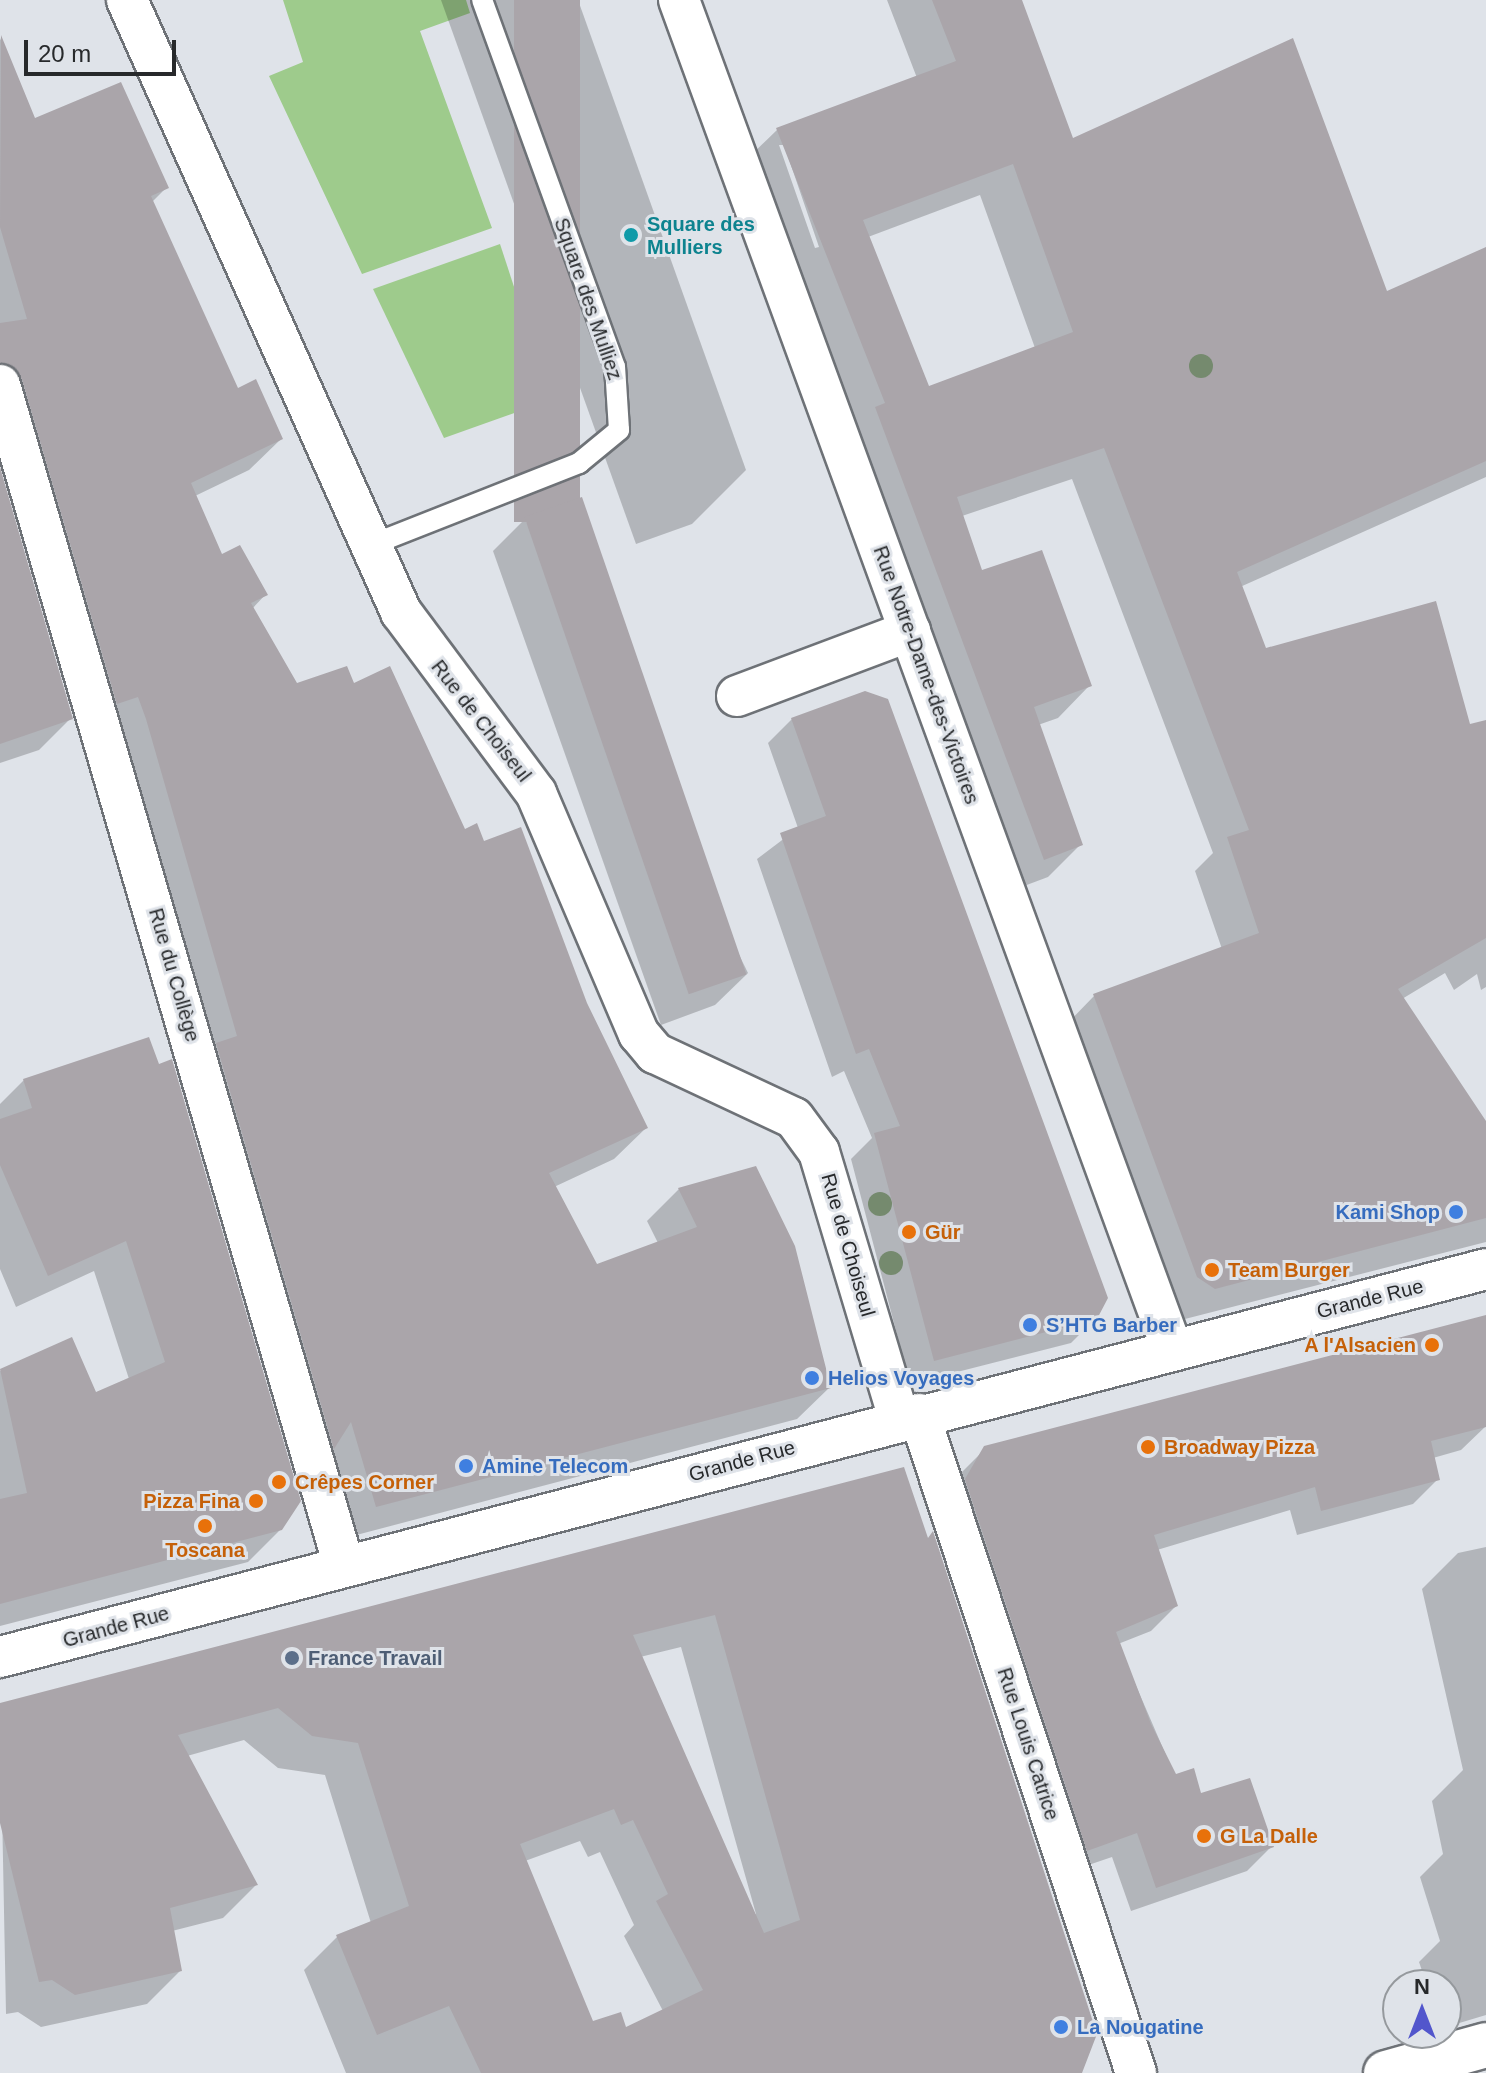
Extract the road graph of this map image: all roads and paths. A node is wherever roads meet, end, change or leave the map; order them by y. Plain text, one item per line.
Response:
1 (127, 0) edge
2 (482, 0) edge
3 (679, 0) edge
4 (0, 385) edge
5 (371, 545) junction
6 (910, 631) junction
7 (737, 696) dead end
8 (1486, 1269) edge
9 (1172, 1349) junction
10 (909, 1417) junction
11 (344, 1566) junction
12 (0, 1657) edge
13 (1486, 2045) edge
14 (1136, 2073) edge
15 (1386, 2073) edge

1 - 5 street, Rue de Choiseul
2 - 5 lane, Square des Mulliez
3 - 6 street, Rue Notre-Dame-des-Victoires
4 - 11 street, Rue du Collège
5 - 10 street, Rue de Choiseul
6 - 7 street
6 - 9 street, Rue Notre-Dame-des-Victoires
8 - 9 street, Grande Rue
9 - 10 street, Grande Rue
10 - 11 street, Grande Rue
10 - 14 street, Rue Louis Catrice
11 - 12 street, Grande Rue
13 - 15 main road

